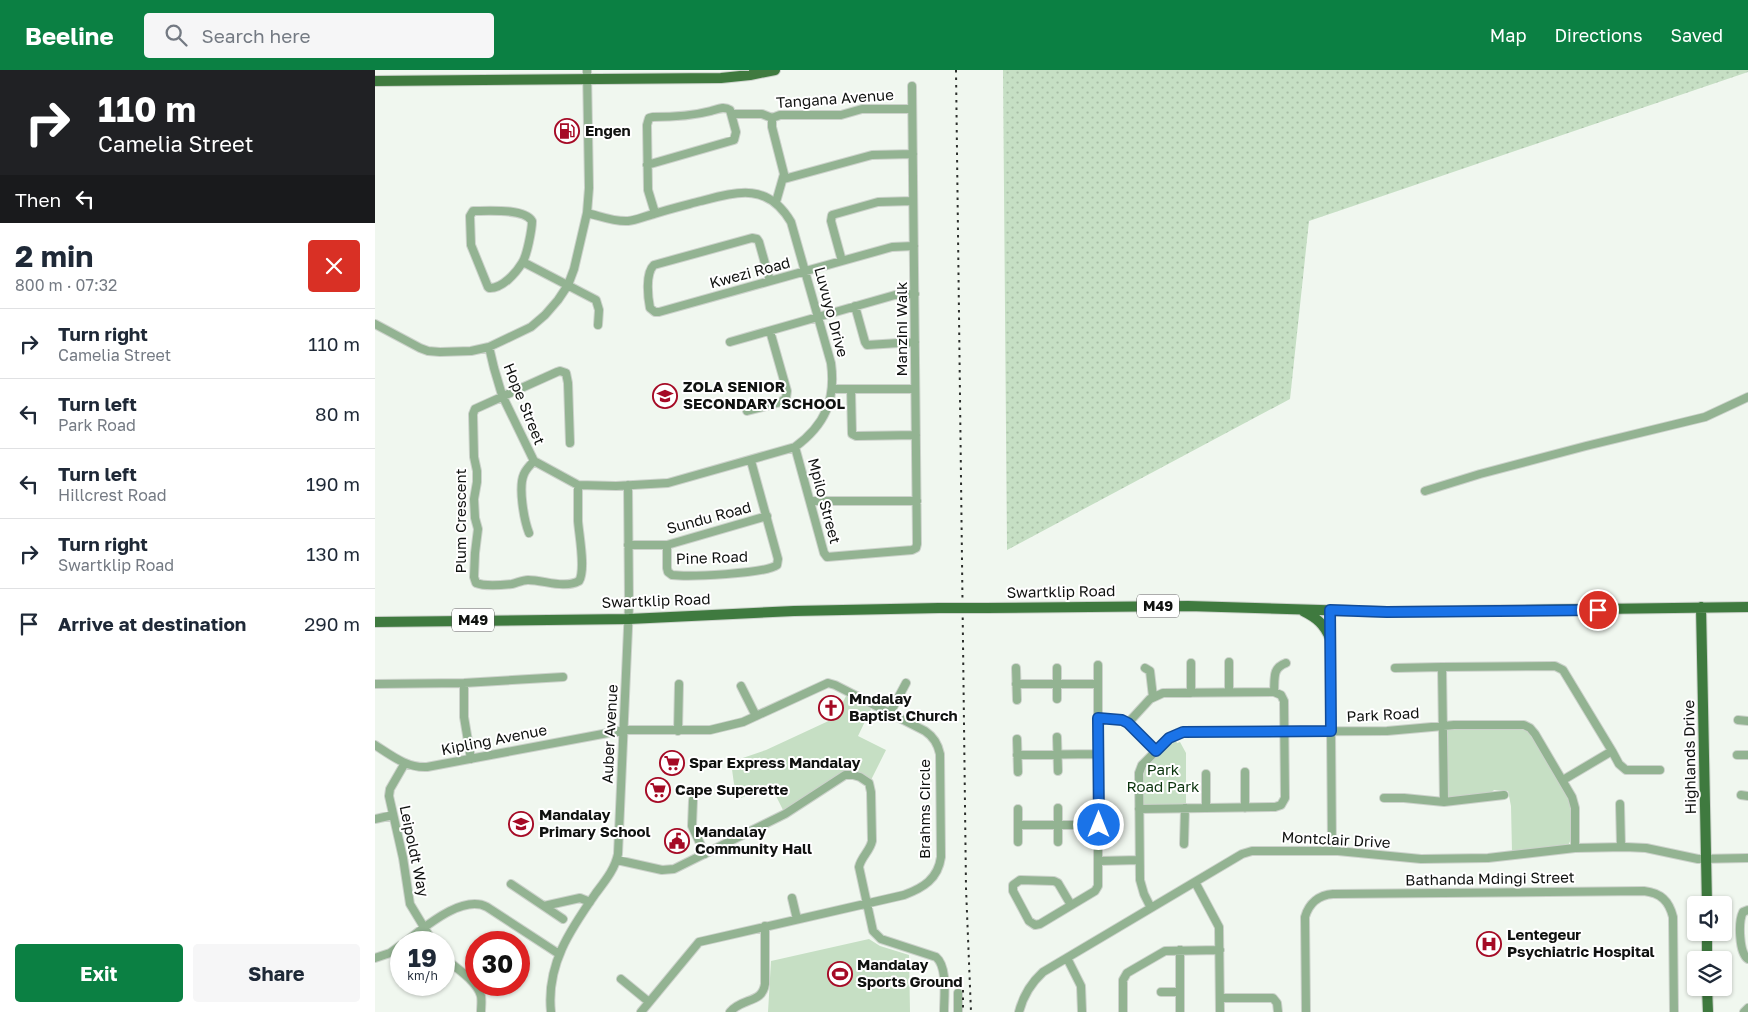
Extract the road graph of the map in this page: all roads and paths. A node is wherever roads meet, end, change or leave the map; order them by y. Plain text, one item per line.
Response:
1 (775, 70) edge
2 (587, 74) edge
3 (375, 81) edge
4 (912, 86) dead end
5 (911, 109) junction
6 (729, 111) junction
7 (772, 118) junction
8 (913, 154) junction
9 (647, 165) junction
10 (784, 179) junction
11 (913, 201) junction
12 (776, 202) junction
13 (587, 213) junction
14 (655, 213) junction
15 (914, 246) junction
16 (842, 261) junction
17 (523, 262) junction
18 (805, 272) junction
19 (771, 281) junction
20 (568, 285) junction
21 (915, 294) junction
22 (855, 306) junction
23 (818, 316) junction
24 (375, 324) edge
25 (598, 325) dead end
26 (770, 331) junction
27 (730, 342) dead end
28 (915, 342) junction
29 (489, 347) junction
30 (833, 389) junction
31 (915, 389) junction
32 (851, 390) junction
33 (502, 395) junction
34 (1748, 397) edge
35 (747, 411) dead end
36 (916, 435) junction
37 (570, 443) dead end
38 (795, 447) junction
39 (751, 460) junction
40 (534, 461) junction
41 (578, 485) junction
42 (628, 486) junction
43 (1425, 491) dead end
44 (917, 500) junction
45 (810, 501) junction
46 (767, 516) junction
47 (529, 533) dead end
48 (629, 545) junction
49 (667, 545) junction
50 (831, 557) joint
51 (1701, 607) junction
52 (1748, 608) edge
53 (1299, 609) junction
54 (1330, 610) junction
55 (629, 619) junction
56 (375, 622) edge
57 (1330, 638) junction
58 (1229, 662) dead end
59 (1286, 662) dead end
60 (1191, 663) dead end
61 (1098, 665) dead end
62 (1016, 668) dead end
63 (1057, 668) dead end
64 (1145, 668) dead end
65 (1395, 668) dead end
66 (1442, 668) junction
67 (563, 677) dead end
68 (464, 683) junction
69 (906, 683) dead end
70 (375, 684) edge
71 (679, 684) dead end
72 (1016, 684) junction
73 (1057, 684) junction
74 (1098, 684) junction
75 (741, 686) dead end
76 (1229, 692) junction
77 (1274, 692) junction
78 (1191, 693) junction
79 (1153, 697) junction
80 (1057, 699) dead end
81 (1017, 700) dead end
82 (890, 713) junction
83 (756, 716) junction
84 (1098, 718) junction
85 (1737, 720) dead end
86 (1748, 721) edge
87 (1128, 723) junction
88 (1443, 726) junction
89 (624, 730) junction
90 (678, 731) junction
91 (1331, 731) junction
92 (1284, 732) junction
93 (1057, 737) dead end
94 (1017, 739) dead end
95 (375, 745) edge
96 (1156, 751) junction
97 (1612, 751) junction
98 (1057, 754) junction
99 (1098, 754) junction
100 (1017, 755) junction
101 (1737, 755) dead end
102 (1748, 755) edge
103 (471, 759) junction
104 (405, 764) junction
105 (1660, 770) dead end
106 (1057, 771) dead end
107 (1018, 772) dead end
108 (1245, 772) dead end
109 (1206, 774) dead end
110 (1563, 780) junction
111 (1504, 795) dead end
112 (1385, 798) dead end
113 (693, 800) dead end
114 (1444, 802) junction
115 (1620, 804) dead end
116 (1058, 808) dead end
117 (1139, 808) junction
118 (1185, 808) junction
119 (1206, 808) junction
120 (1245, 808) junction
121 (1018, 809) dead end
122 (393, 815) junction
123 (375, 819) edge
124 (1058, 825) junction
125 (1099, 825) junction
126 (1018, 826) junction
127 (1018, 842) dead end
128 (1058, 842) dead end
129 (1185, 844) dead end
130 (1621, 847) junction
131 (1575, 848) junction
132 (1331, 850) junction
133 (705, 854) junction
134 (1748, 858) edge
135 (1707, 859) junction
136 (617, 860) junction
137 (1139, 860) junction
138 (1099, 861) junction
139 (1195, 882) junction
140 (511, 884) dead end
141 (1707, 896) edge
142 (792, 898) dead end
143 (590, 902) junction
144 (867, 903) junction
145 (1071, 905) junction
146 (543, 906) junction
147 (1151, 908) junction
148 (1748, 910) edge
149 (563, 919) dead end
150 (797, 919) junction
151 (765, 926) junction
152 (424, 928) junction
153 (420, 931) edge
154 (426, 931) edge
155 (1180, 950) junction
156 (1220, 950) junction
157 (390, 953) edge
158 (559, 954) junction
159 (375, 958) edge
160 (1067, 958) junction
161 (1748, 959) edge
162 (455, 966) edge
163 (621, 979) dead end
164 (1161, 992) dead end
165 (1180, 992) junction
166 (958, 993) dead end
167 (1707, 996) edge
168 (1220, 998) junction
169 (649, 1002) junction
170 (1748, 1008) edge
171 (481, 1012) edge
172 (551, 1012) edge
173 (641, 1012) edge
174 (730, 1012) edge
175 (944, 1012) edge
176 (958, 1012) edge
177 (1019, 1012) edge
178 (1082, 1012) edge
179 (1123, 1012) edge
180 (1180, 1012) edge
181 (1220, 1012) edge
182 (1278, 1012) edge
183 (1306, 1012) edge
184 (1674, 1012) edge
185 (1707, 1012) edge
186 (1744, 1012) edge

1 - 2 main road
2 - 3 main road
2 - 13 street
4 - 5 street, Manzini Walk
5 - 7 street, Tangana Avenue
5 - 8 street, Manzini Walk
6 - 7 street, Tangana Avenue
6 - 9 street
6 - 9 street, Tangana Avenue
7 - 10 street
8 - 10 street
8 - 11 street, Manzini Walk
9 - 14 street
10 - 12 street
11 - 15 street, Manzini Walk
11 - 16 street
12 - 14 street
12 - 18 street, Luvuyo Drive
13 - 14 street
13 - 20 street
15 - 16 street, Kwezi Road
15 - 21 street, Manzini Walk
16 - 18 street, Kwezi Road
17 - 17 street
17 - 20 street
18 - 19 street, Kwezi Road
18 - 23 street, Luvuyo Drive
19 - 19 street, Kwezi Road
20 - 25 street
20 - 29 street
21 - 22 street
21 - 28 street, Manzini Walk
22 - 23 street
22 - 28 street
23 - 26 street
23 - 30 street, Luvuyo Drive
24 - 29 street
26 - 27 street
26 - 35 street
28 - 31 street, Manzini Walk
29 - 33 street, Hope Street
30 - 32 street
30 - 38 street, Luvuyo Drive
31 - 32 street
31 - 36 street, Manzini Walk
32 - 36 street
33 - 37 street
33 - 40 street, Hope Street
33 - 41 street, Plum Crescent
34 - 43 street
36 - 44 street, Manzini Walk
38 - 39 street, Luvuyo Drive
38 - 45 street, Mpilo Street
39 - 42 street, Luvuyo Drive
39 - 46 street
40 - 41 street, Hope Street
40 - 47 street
41 - 42 street, Hope Street
42 - 48 street, Auber Avenue
44 - 45 street
44 - 50 street, Manzini Walk
45 - 50 street, Mpilo Street
46 - 49 street, Sundu Road
46 - 49 street, Pine Road
48 - 49 street, Sundu Road
48 - 55 street, Auber Avenue
51 - 52 main road, Swartklip Road / M49
51 - 54 main road, Swartklip Road / M49
51 - 135 main road, Highlands Drive
53 - 54 main road, Swartklip Road / M49
53 - 55 main road, Swartklip Road / M49, bridge
53 - 57 main road
54 - 57 street
55 - 56 main road, Swartklip Road / M49
55 - 89 street, Auber Avenue
57 - 91 street
58 - 76 street
59 - 77 street
60 - 78 street
61 - 74 street
62 - 72 street
63 - 73 street
64 - 79 street
65 - 66 street
66 - 88 street
66 - 97 street
67 - 68 street
68 - 70 street
68 - 103 street
69 - 82 street
71 - 90 street
72 - 73 street
72 - 81 street
73 - 74 street
73 - 80 street
74 - 84 street
75 - 83 street
76 - 77 street
76 - 78 street
77 - 92 street
78 - 79 street
79 - 87 street
82 - 83 street, Brahms Circle
82 - 144 street, Brahms Circle
83 - 90 street, Brahms Circle
84 - 87 street
84 - 99 street
85 - 86 street
87 - 96 street
88 - 91 street, Park Road
88 - 110 street, Park Road
88 - 114 street
89 - 90 street, Brahms Circle
89 - 103 street, Kipling Avenue
89 - 136 street, Auber Avenue
91 - 92 street, Park Road
91 - 132 street
92 - 96 street, Park Road
92 - 120 street
93 - 98 street
94 - 100 street
95 - 104 street, Kipling Avenue
96 - 117 street, Park Road
97 - 105 street
97 - 110 street
98 - 99 street
98 - 100 street
98 - 106 street
99 - 125 street
100 - 107 street
101 - 102 street
103 - 104 street, Kipling Avenue
104 - 122 street, Leipoldt Way
108 - 120 street
109 - 119 street
110 - 131 street, Park Road
111 - 114 street
112 - 114 street
113 - 133 street
115 - 130 street
116 - 124 street
117 - 118 street
117 - 137 street, Park Road
118 - 119 street
118 - 129 street
119 - 120 street
121 - 126 street
122 - 123 street
122 - 152 street, Leipoldt Way
124 - 125 street
124 - 126 street
124 - 128 street
125 - 138 street
126 - 127 street
130 - 131 street, Montclair Drive
130 - 135 street, Montclair Drive
131 - 132 street, Montclair Drive
132 - 139 street, Montclair Drive
133 - 136 street
133 - 144 street
134 - 135 street, Montclair Drive
135 - 141 main road, Highlands Drive
136 - 143 street, Auber Avenue
137 - 138 street
137 - 147 street, Park Road
138 - 145 street
139 - 147 street, Montclair Drive
139 - 156 street
140 - 146 street
142 - 150 street
143 - 146 street
143 - 158 street, Auber Avenue
144 - 150 street, Brahms Circle
144 - 175 street
145 - 145 street
146 - 149 street
147 - 160 street, Montclair Drive
148 - 161 street
150 - 151 street, Brahms Circle
151 - 169 street, Brahms Circle
151 - 174 street
152 - 153 street
152 - 154 street, Leipoldt Way
152 - 158 street
155 - 156 street
155 - 165 street
155 - 179 street
156 - 168 street
157 - 159 street
158 - 172 street, Auber Avenue
160 - 177 street, Montclair Drive
160 - 178 street
162 - 171 street
163 - 169 street
164 - 165 street
165 - 180 street
166 - 176 street
167 - 185 main road
168 - 181 street
168 - 182 street
169 - 173 street, Brahms Circle
170 - 186 street
183 - 184 street, Bathanda Mdingi Street

